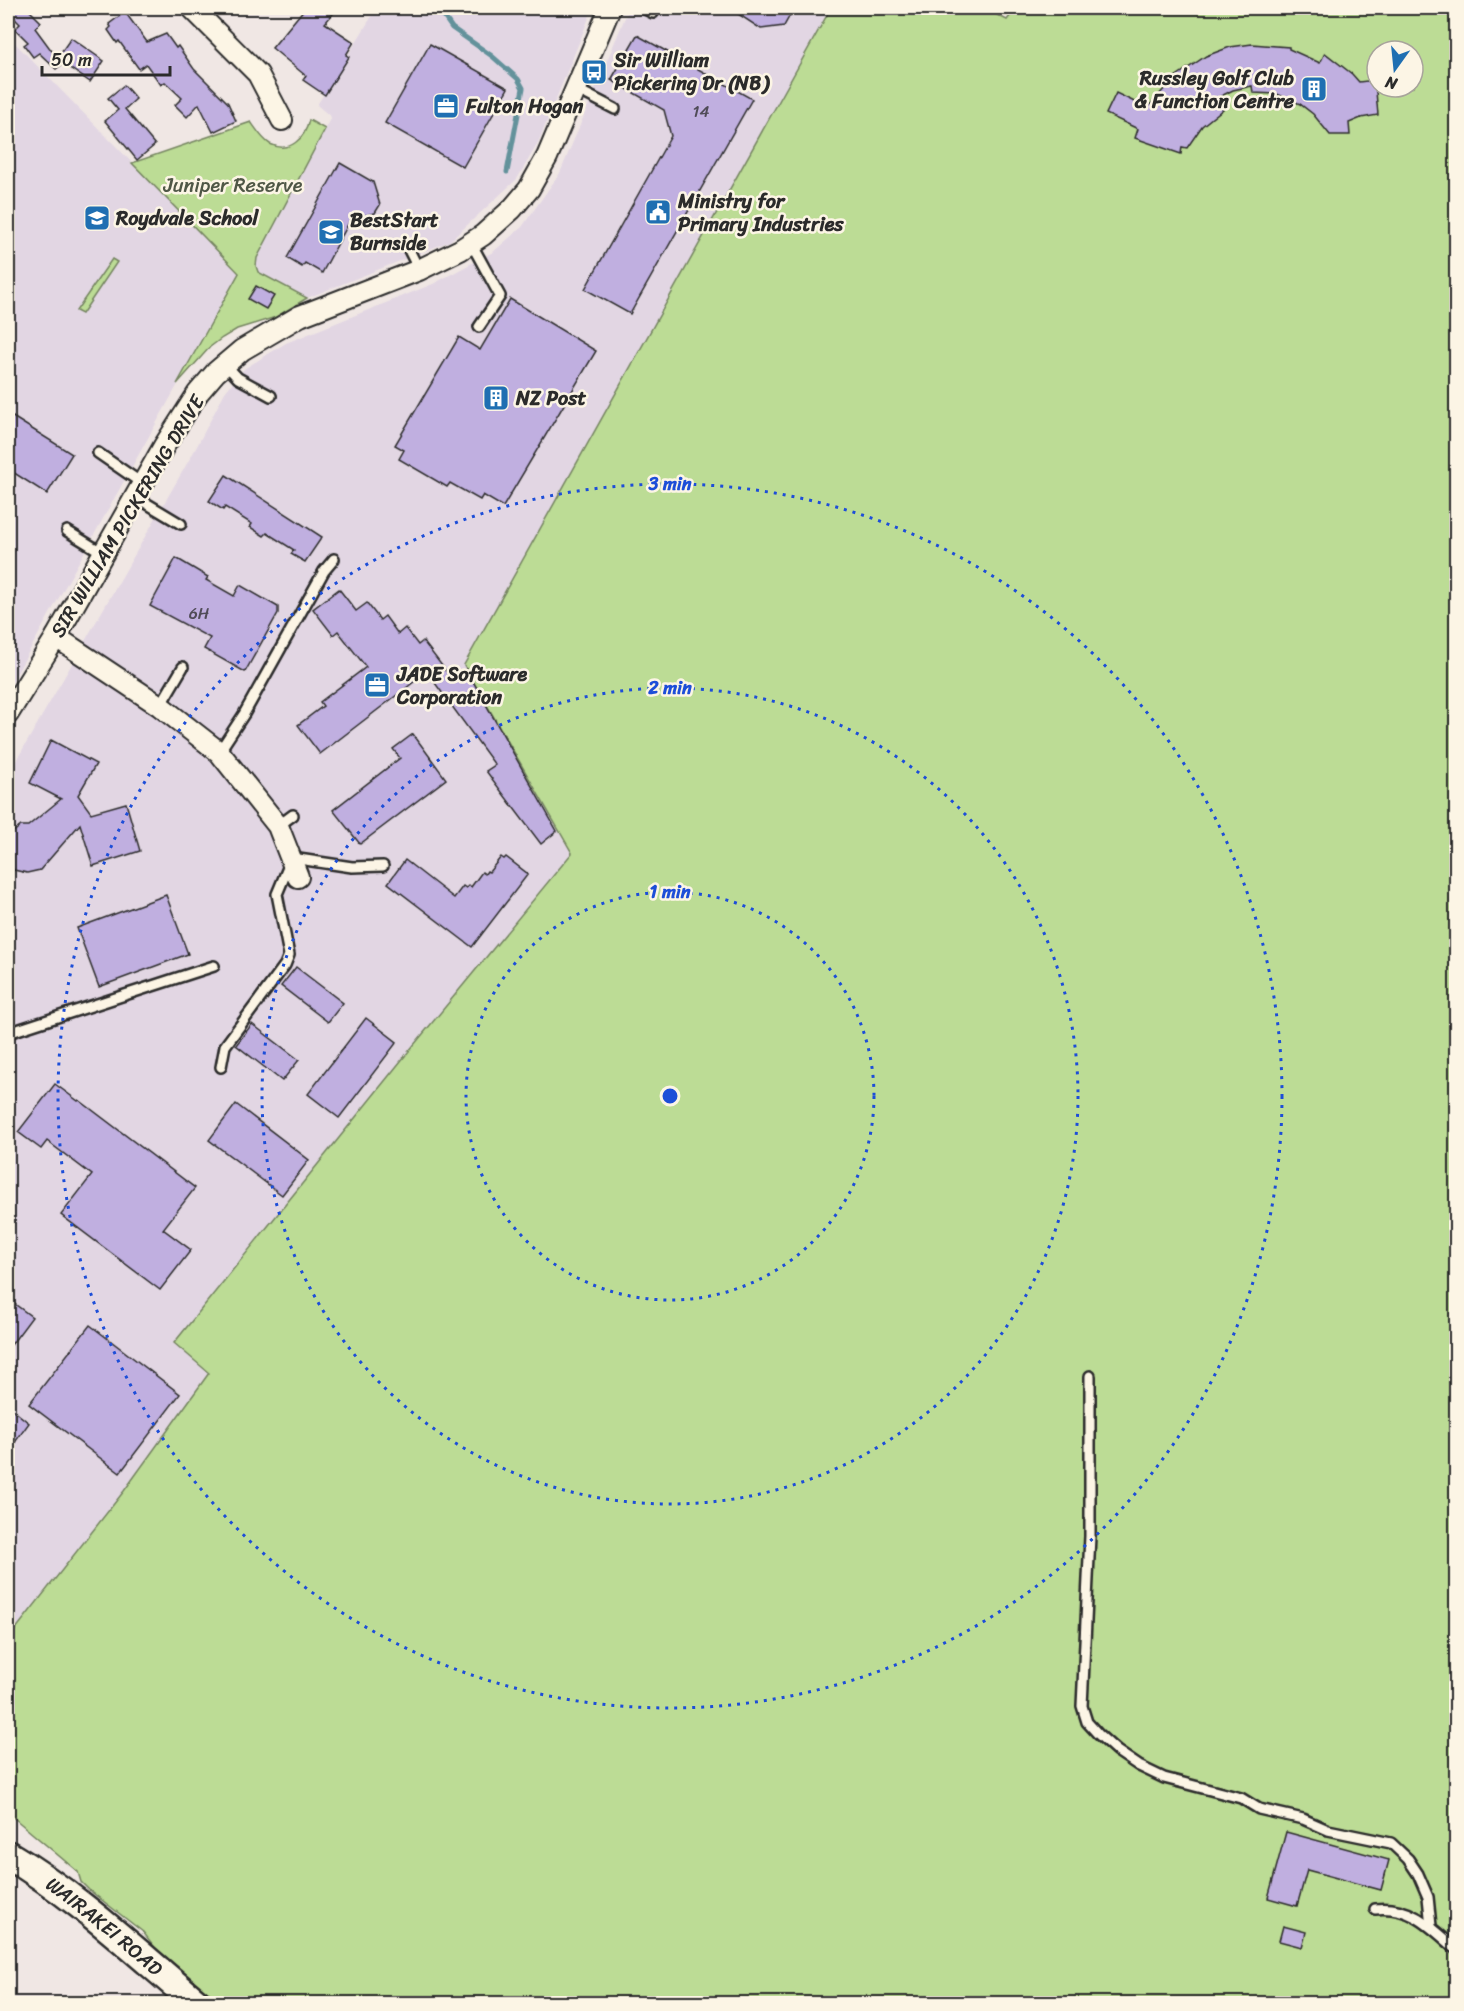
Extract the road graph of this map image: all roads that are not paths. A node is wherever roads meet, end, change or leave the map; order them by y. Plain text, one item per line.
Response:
1 (192, 8) edge
2 (610, 8) edge
3 (643, 8) edge
4 (653, 13) dead end
5 (576, 89) junction
6 (615, 109) dead end
7 (282, 120) dead end
8 (471, 243) junction
9 (409, 250) dead end
10 (419, 270) junction
11 (479, 327) dead end
12 (225, 364) junction
13 (271, 396) dead end
14 (98, 453) dead end
15 (140, 490) junction
16 (181, 524) dead end
17 (67, 531) dead end
18 (103, 553) junction
19 (334, 560) dead end
20 (56, 637) junction
21 (183, 667) dead end
22 (160, 706) junction
23 (8, 714) edge
24 (219, 752) junction
25 (291, 858) junction
26 (383, 866) dead end
27 (298, 877) dead end
28 (214, 966) dead end
29 (8, 1033) edge
30 (221, 1067) dead end
31 (1090, 1376) dead end
32 (8, 1855) edge
33 (1375, 1909) dead end
34 (1431, 1926) junction
35 (1456, 1949) edge
36 (198, 2004) edge

1 - 7 street
2 - 5 street, SIR WILLIAM PICKERING DRIVE
3 - 4 lane
5 - 6 lane
5 - 8 street, SIR WILLIAM PICKERING DRIVE
8 - 10 street, SIR WILLIAM PICKERING DRIVE
8 - 11 lane
9 - 10 lane
10 - 12 street, SIR WILLIAM PICKERING DRIVE
12 - 13 lane
12 - 15 street, SIR WILLIAM PICKERING DRIVE
14 - 15 lane
15 - 16 lane
15 - 18 street, SIR WILLIAM PICKERING DRIVE
17 - 18 lane
18 - 20 street, SIR WILLIAM PICKERING DRIVE
19 - 24 lane
20 - 22 street
20 - 23 street, SIR WILLIAM PICKERING DRIVE
21 - 22 lane
22 - 24 street
24 - 25 street
25 - 26 lane
25 - 27 street
25 - 30 lane
28 - 29 lane
31 - 34 lane
32 - 36 street, WAIRAKEI ROAD
33 - 34 lane
34 - 35 lane

